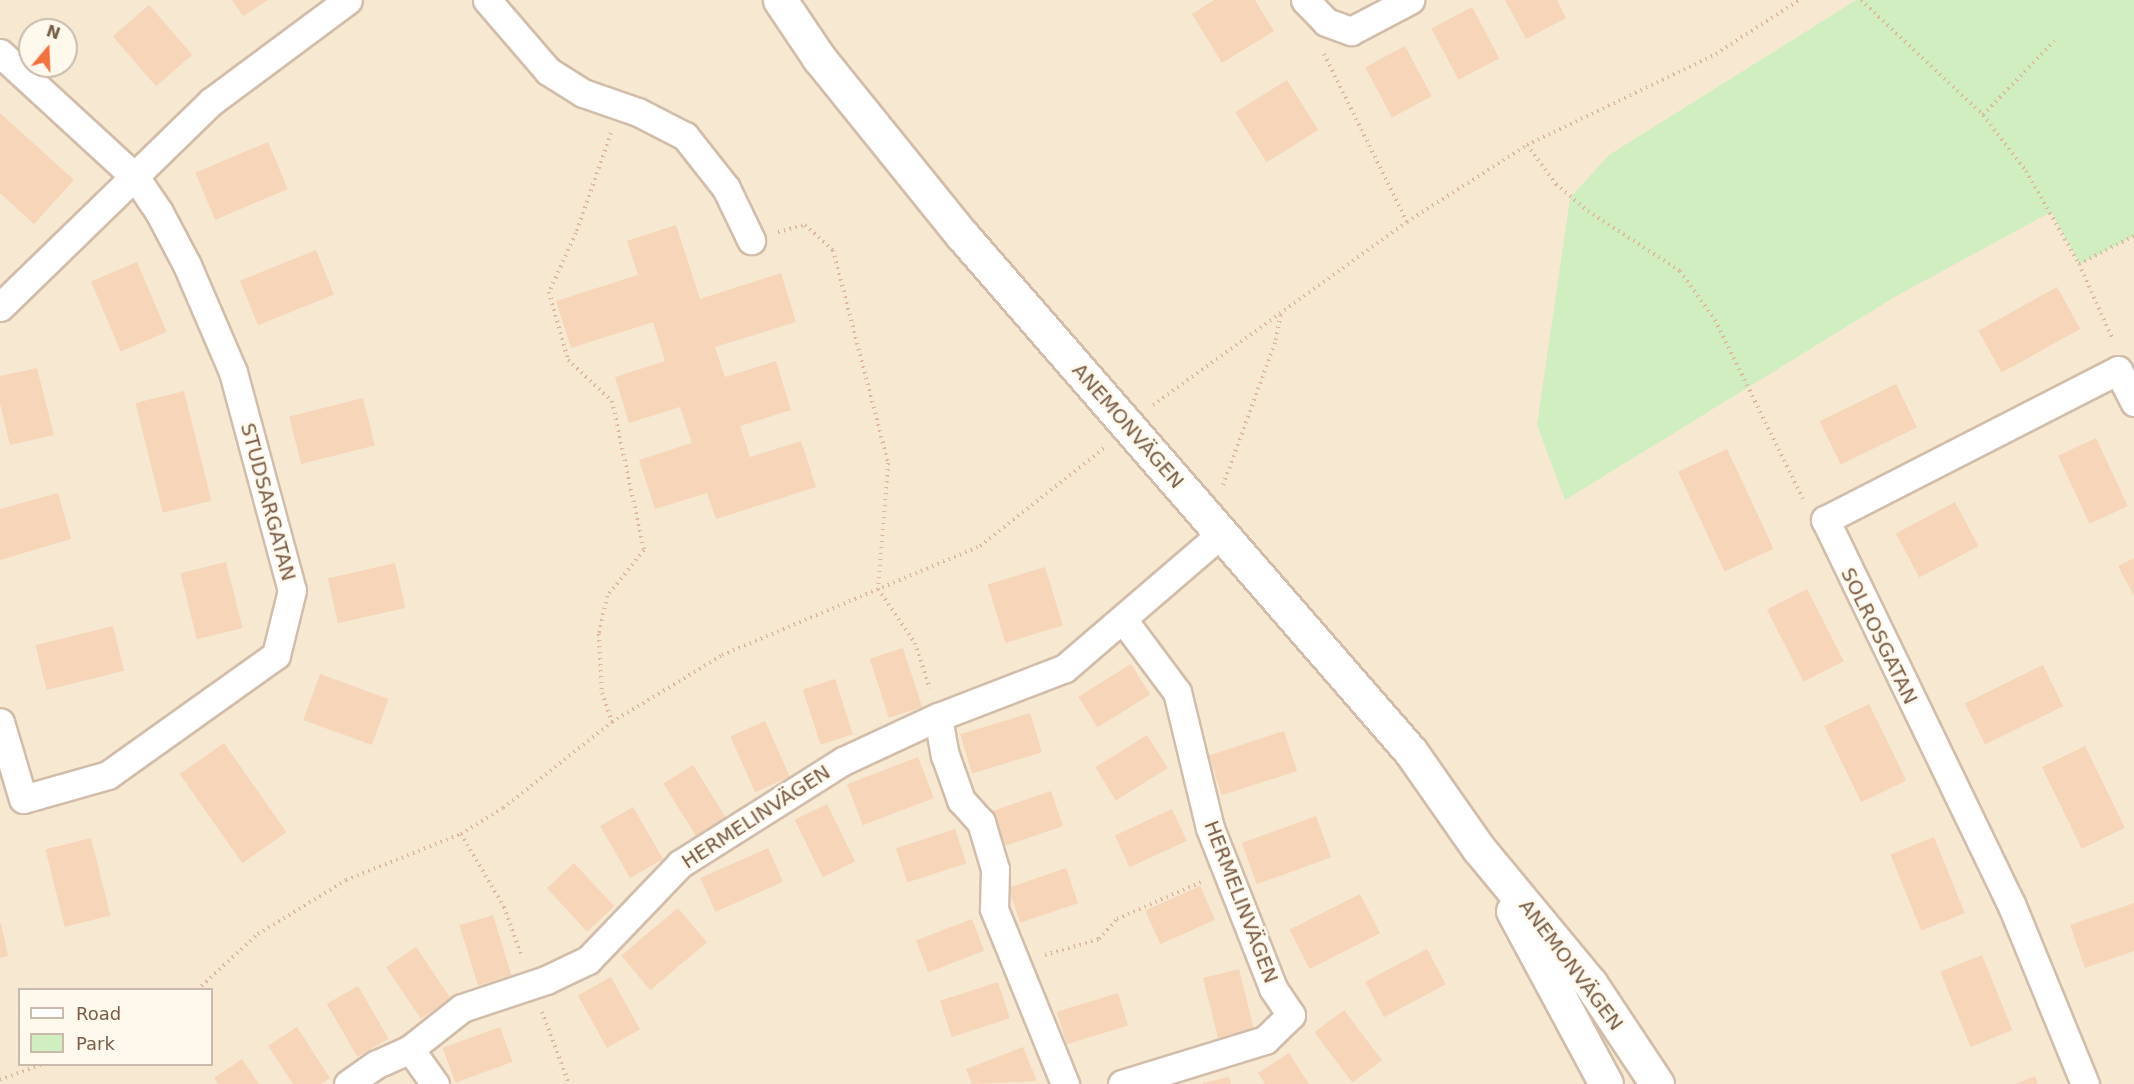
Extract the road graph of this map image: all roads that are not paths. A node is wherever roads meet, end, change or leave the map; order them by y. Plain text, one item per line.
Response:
1 (348, 0) edge
2 (487, 0) edge
3 (780, 0) edge
4 (1305, 0) edge
5 (1410, 0) edge
6 (0, 53) edge
7 (136, 178) junction
8 (751, 240) road end
9 (0, 307) edge
10 (2134, 402) edge
11 (1221, 534) junction
12 (1124, 621) junction
13 (938, 717) junction
14 (0, 722) edge
15 (1479, 849) junction
16 (410, 1049) junction
17 (348, 1084) edge
18 (435, 1084) edge
19 (1065, 1084) edge
20 (1122, 1084) edge
21 (1606, 1084) edge
22 (1657, 1084) edge
23 (2085, 1084) edge

1 - 7 street
2 - 8 street
3 - 11 street, ANEMONVÄGEN
4 - 5 street
6 - 7 street
7 - 9 street
7 - 14 street, STUDSARGATAN
10 - 23 street, SOLROSGATAN
11 - 12 street, HERMELINVÄGEN
11 - 15 street, ANEMONVÄGEN
12 - 13 street, HERMELINVÄGEN
12 - 20 street, HERMELINVÄGEN
13 - 16 street, HERMELINVÄGEN
13 - 19 street
15 - 21 street, ANEMONVÄGEN
15 - 22 street, ANEMONVÄGEN
16 - 17 street, HERMELINVÄGEN
16 - 18 street

